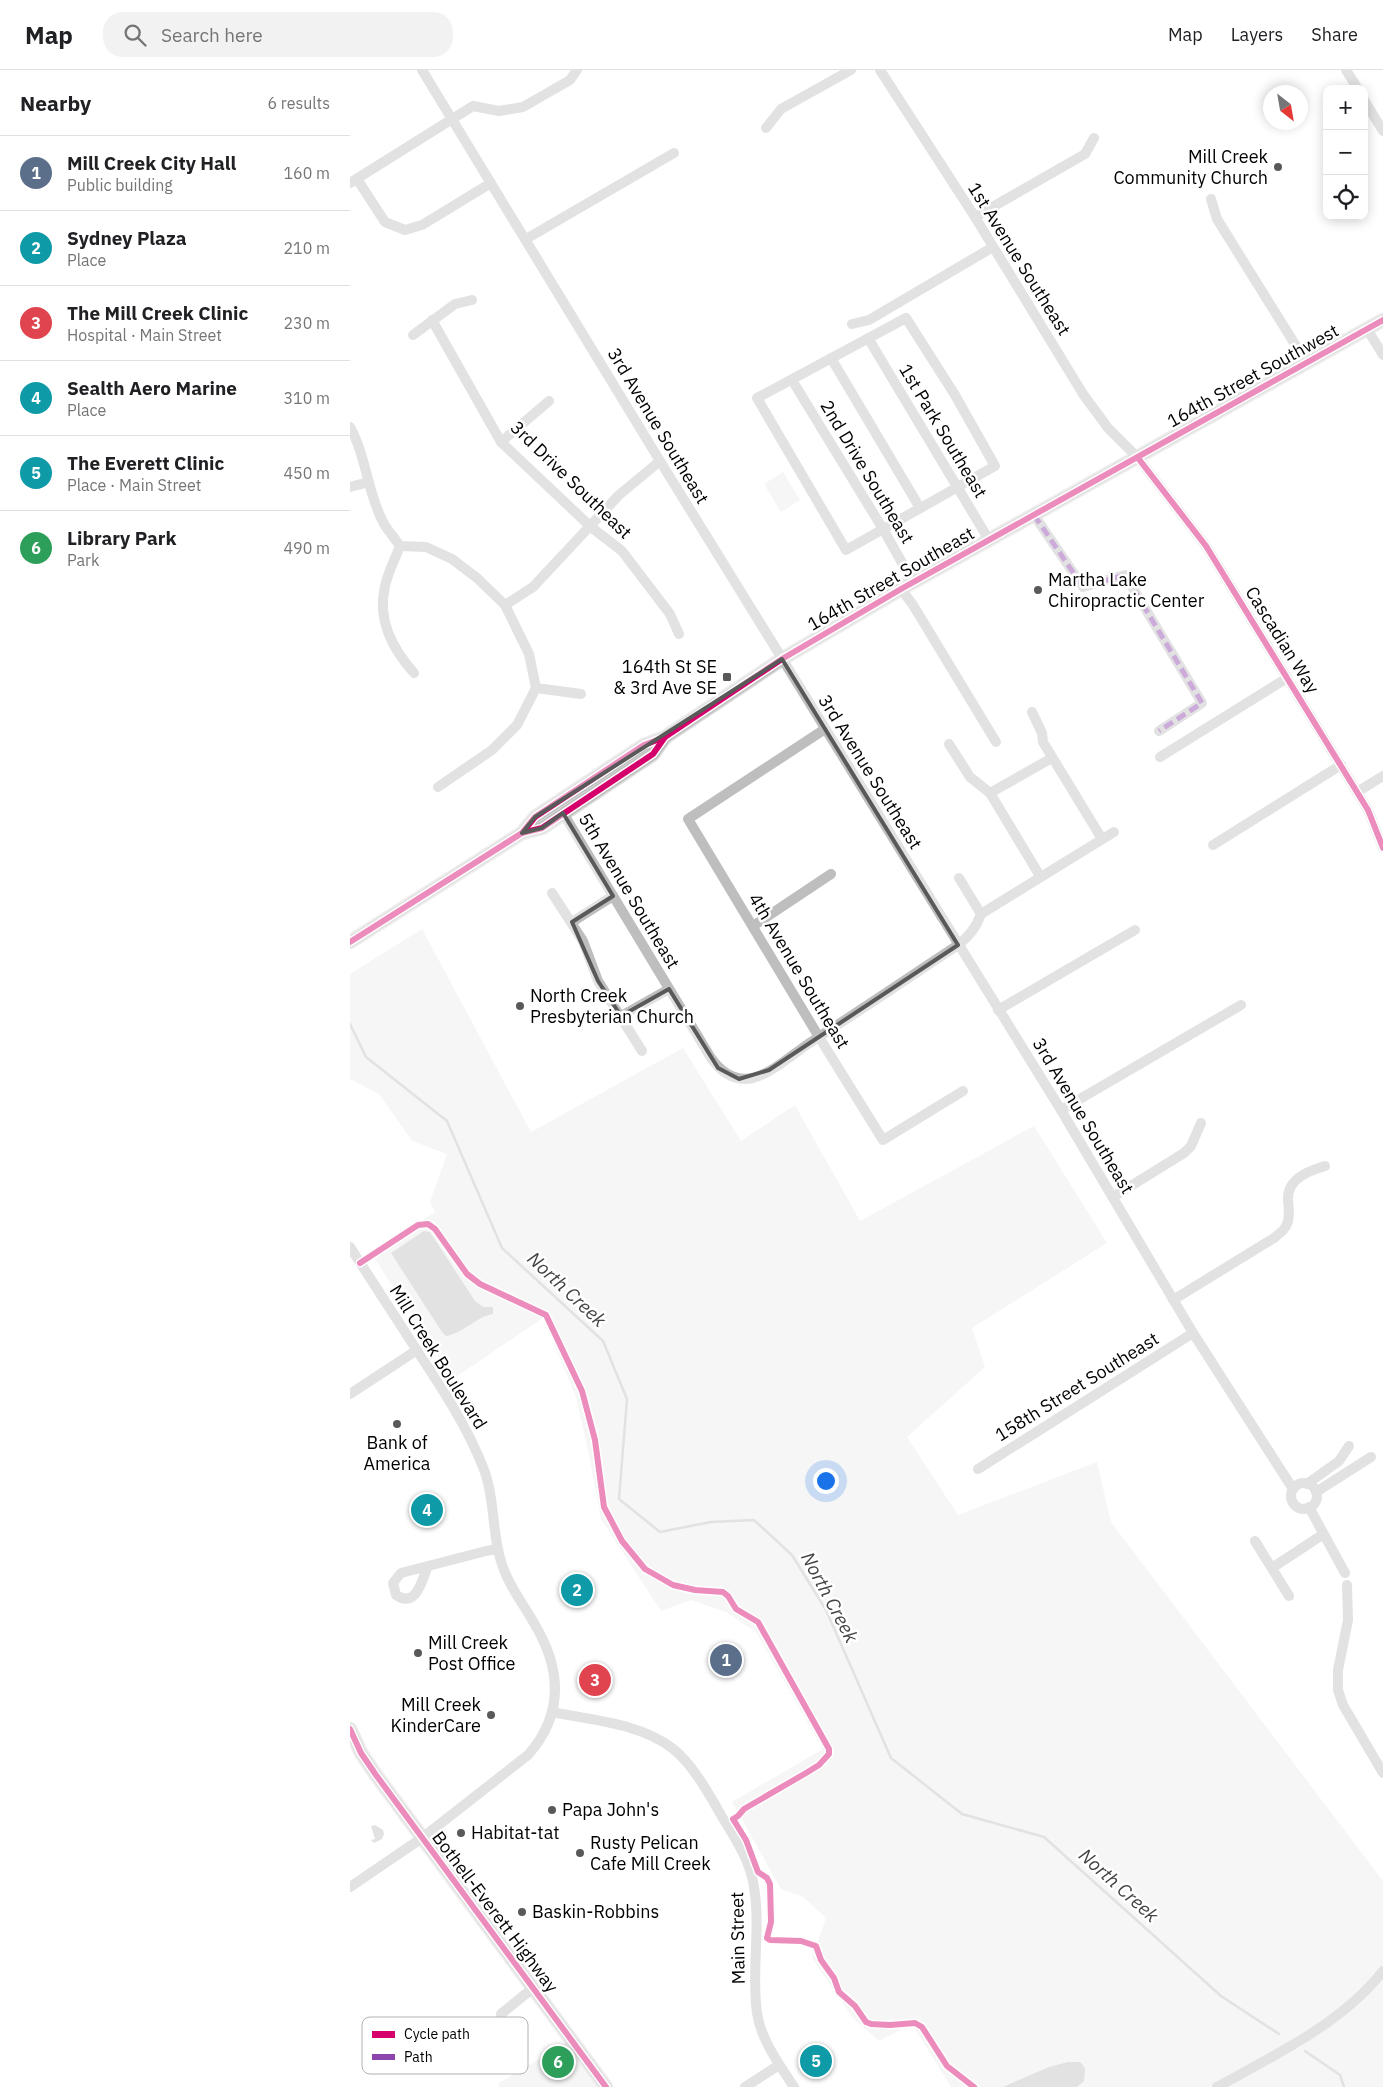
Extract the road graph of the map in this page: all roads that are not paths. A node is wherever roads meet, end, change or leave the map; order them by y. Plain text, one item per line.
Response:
1 (422, 70) edge
2 (577, 70) edge
3 (851, 70) edge
4 (880, 70) edge
5 (1346, 70) edge
6 (1355, 85) edge
7 (1368, 106) edge
8 (451, 118) junction
9 (766, 128) dead end
10 (1383, 130) edge
11 (1094, 138) dead end
12 (674, 153) dead end
13 (353, 181) edge
14 (491, 183) junction
15 (1211, 199) dead end
16 (975, 218) junction
17 (526, 239) junction
18 (993, 247) junction
19 (472, 300) dead end
20 (432, 320) junction
21 (1383, 320) edge
22 (852, 324) dead end
23 (1367, 329) junction
24 (413, 335) dead end
25 (868, 338) junction
26 (1383, 355) edge
27 (831, 358) junction
28 (1306, 362) junction
29 (792, 380) junction
30 (549, 401) dead end
31 (350, 427) edge
32 (501, 442) junction
33 (1138, 458) junction
34 (660, 461) junction
35 (369, 482) junction
36 (958, 487) junction
37 (350, 488) edge
38 (920, 508) junction
39 (1034, 515) junction
40 (591, 527) junction
41 (883, 529) junction
42 (989, 540) junction
43 (400, 546) junction
44 (913, 582) junction
45 (901, 589) junction
46 (504, 605) junction
47 (679, 634) dead end
48 (782, 658) junction
49 (414, 673) dead end
50 (1287, 678) junction
51 (536, 688) junction
52 (581, 694) dead end
53 (1032, 712) dead end
54 (825, 729) junction
55 (1160, 731) dead end
56 (665, 737) junction
57 (996, 742) dead end
58 (949, 744) dead end
59 (1160, 757) dead end
60 (1052, 758) junction
61 (1341, 765) junction
62 (1383, 776) edge
63 (438, 787) dead end
64 (1357, 792) junction
65 (990, 793) junction
66 (563, 814) junction
67 (1114, 832) dead end
68 (522, 833) junction
69 (1102, 839) junction
70 (1213, 846) dead end
71 (1383, 848) edge
72 (831, 874) dead end
73 (1040, 876) junction
74 (959, 878) dead end
75 (552, 893) dead end
76 (613, 896) junction
77 (981, 914) junction
78 (572, 922) junction
79 (753, 926) junction
80 (1135, 930) dead end
81 (350, 942) edge
82 (958, 946) junction
83 (669, 989) junction
84 (1241, 1005) dead end
85 (998, 1010) junction
86 (621, 1016) junction
87 (819, 1037) junction
88 (642, 1051) dead end
89 (964, 1091) dead end
90 (1060, 1110) junction
91 (1201, 1123) dead end
92 (1325, 1166) dead end
93 (1113, 1197) junction
94 (350, 1247) edge
95 (1173, 1300) junction
96 (1192, 1333) junction
97 (417, 1350) junction
98 (350, 1394) edge
99 (1349, 1446) dead end
100 (1371, 1457) dead end
101 (978, 1469) dead end
102 (1307, 1484) junction
103 (1293, 1489) junction
104 (1316, 1492) junction
105 (1309, 1507) junction
106 (1322, 1535) junction
107 (1255, 1541) dead end
108 (497, 1549) junction
109 (428, 1566) dead end
110 (1272, 1568) junction
111 (1344, 1573) dead end
112 (1347, 1585) dead end
113 (1289, 1596) dead end
114 (552, 1712) junction
115 (350, 1729) edge
116 (350, 1746) edge
117 (361, 1753) junction
118 (1383, 1773) edge
119 (422, 1838) junction
120 (350, 1887) edge
121 (1383, 1972) edge
122 (533, 1988) junction
123 (501, 2014) dead end
124 (779, 2065) junction
125 (606, 2087) edge
126 (745, 2087) edge
127 (794, 2087) edge
128 (1217, 2087) edge

1 - 8 street, 3rd Avenue Southeast
2 - 8 street
3 - 9 street
4 - 16 street, 1st Avenue Southeast
5 - 6 street
7 - 10 street
8 - 13 street
8 - 14 street, 3rd Avenue Southeast
11 - 16 street
12 - 17 street
13 - 14 street
14 - 17 street, 3rd Avenue Southeast
15 - 28 street
16 - 18 street, 1st Avenue Southeast
17 - 34 street, 3rd Avenue Southeast
18 - 22 street
18 - 33 street, 1st Avenue Southeast
19 - 20 street
20 - 24 street
20 - 32 street, 3rd Drive Southeast
21 - 23 main road, 164th Street Southwest
23 - 26 street
23 - 28 main road, 164th Street Southwest
25 - 27 street
25 - 36 street, 1st Park Southeast
25 - 36 street
27 - 29 street
27 - 38 street
28 - 33 main road, 164th Street Southwest
29 - 41 street, 2nd Drive Southeast
29 - 41 street
30 - 32 street
31 - 35 street
32 - 40 street, 3rd Drive Southeast
33 - 39 main road, 164th Street Southeast
33 - 50 street, Cascadian Way
34 - 40 street
34 - 48 street, 3rd Avenue Southeast
35 - 37 street
35 - 43 street
36 - 38 street
36 - 42 street, 1st Park Southeast
38 - 41 street
39 - 42 main road, 164th Street Southeast
39 - 55 street
40 - 46 street
40 - 47 street, 3rd Drive Southeast
41 - 44 street, 2nd Drive Southeast
42 - 44 main road, 164th Street Southeast
43 - 46 street
43 - 49 street
44 - 45 main road, 164th Street Southeast
45 - 48 main road, 164th Street Southeast
45 - 57 street
46 - 51 street
48 - 54 street, 3rd Avenue Southeast
48 - 56 main road, 164th Street Southeast
50 - 59 street
50 - 61 street, Cascadian Way
51 - 52 street
51 - 63 street
53 - 60 street
54 - 79 street, 4th Avenue Southeast
54 - 82 street, 3rd Avenue Southeast
56 - 66 main road, 164th Street Southeast
56 - 68 main road, 164th Street Southeast
58 - 65 street
60 - 65 street
60 - 69 street
61 - 64 street, Cascadian Way
61 - 70 street
62 - 64 street
64 - 71 street, Cascadian Way
65 - 73 street
66 - 68 main road, 164th Street Southeast
66 - 76 street, 5th Avenue Southeast
67 - 69 street
68 - 81 main road, 164th Street Southeast
69 - 73 street
72 - 79 street
73 - 77 street
74 - 77 street
75 - 78 street
76 - 78 street
76 - 83 street, 5th Avenue Southeast
77 - 82 street
78 - 86 street
79 - 87 street, 4th Avenue Southeast
80 - 85 street
82 - 85 street, 3rd Avenue Southeast
82 - 87 street
83 - 86 street
83 - 87 street, 5th Avenue Southeast
84 - 90 street
85 - 90 street, 3rd Avenue Southeast
86 - 88 street
87 - 89 street, 4th Avenue Southeast
90 - 93 street, 3rd Avenue Southeast
91 - 93 street
92 - 95 street
93 - 95 street, 3rd Avenue Southeast
94 - 97 street, Mill Creek Boulevard
95 - 96 street, 3rd Avenue Southeast
96 - 101 street, 158th Street Southeast
96 - 103 street, 3rd Avenue Southeast
97 - 98 street
97 - 108 street, Mill Creek Boulevard
99 - 102 street
100 - 104 street
102 - 103 street
102 - 104 street
103 - 105 street
104 - 105 street
105 - 106 street
106 - 110 street
106 - 111 street
107 - 110 street
108 - 109 street
108 - 114 street, Mill Creek Boulevard
110 - 113 street
112 - 118 street
114 - 119 street, Mill Creek Boulevard
114 - 124 street, Main Street
115 - 117 main road, Bothell-Everett Highway
116 - 117 main road, Bothell-Everett Highway
117 - 119 main road, Bothell-Everett Highway
119 - 120 street, Mill Creek Boulevard
119 - 122 main road, Bothell-Everett Highway
121 - 128 street
122 - 123 street
122 - 125 main road, Bothell-Everett Highway
124 - 126 street
124 - 127 street, Main Street

